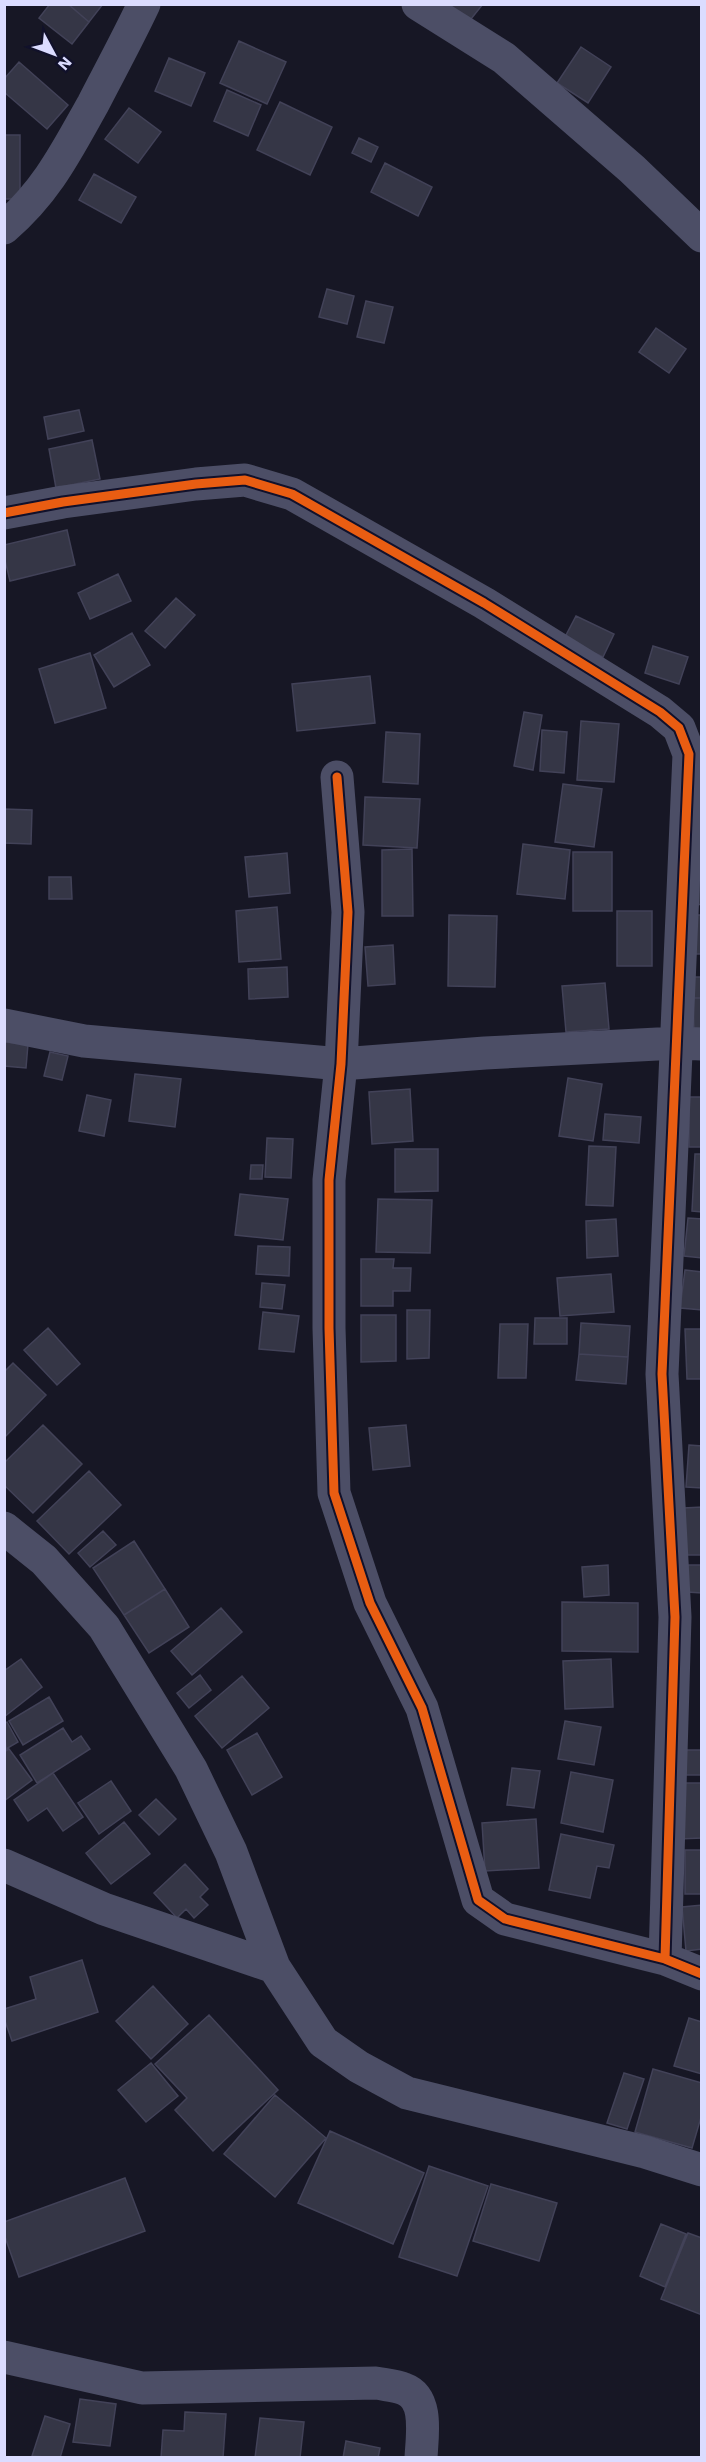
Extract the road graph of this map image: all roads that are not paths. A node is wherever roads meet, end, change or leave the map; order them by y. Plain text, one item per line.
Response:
1 (144, 4) edge
2 (418, 4) edge
3 (4, 228) edge
4 (702, 236) edge
5 (4, 513) edge
6 (337, 777) dead end
7 (4, 1025) edge
8 (689, 1044) edge
9 (341, 1064) junction
10 (4, 1528) edge
11 (4, 1865) edge
12 (665, 1959) junction
13 (274, 1967) junction
14 (702, 1974) edge
15 (702, 2170) edge
16 (4, 2357) edge
17 (421, 2457) edge

1 - 3 street
2 - 4 street
5 - 8 street
6 - 9 street
7 - 9 street
8 - 9 street
8 - 12 street
9 - 12 street
10 - 13 street
11 - 13 street
12 - 14 street
13 - 15 street
16 - 17 street

